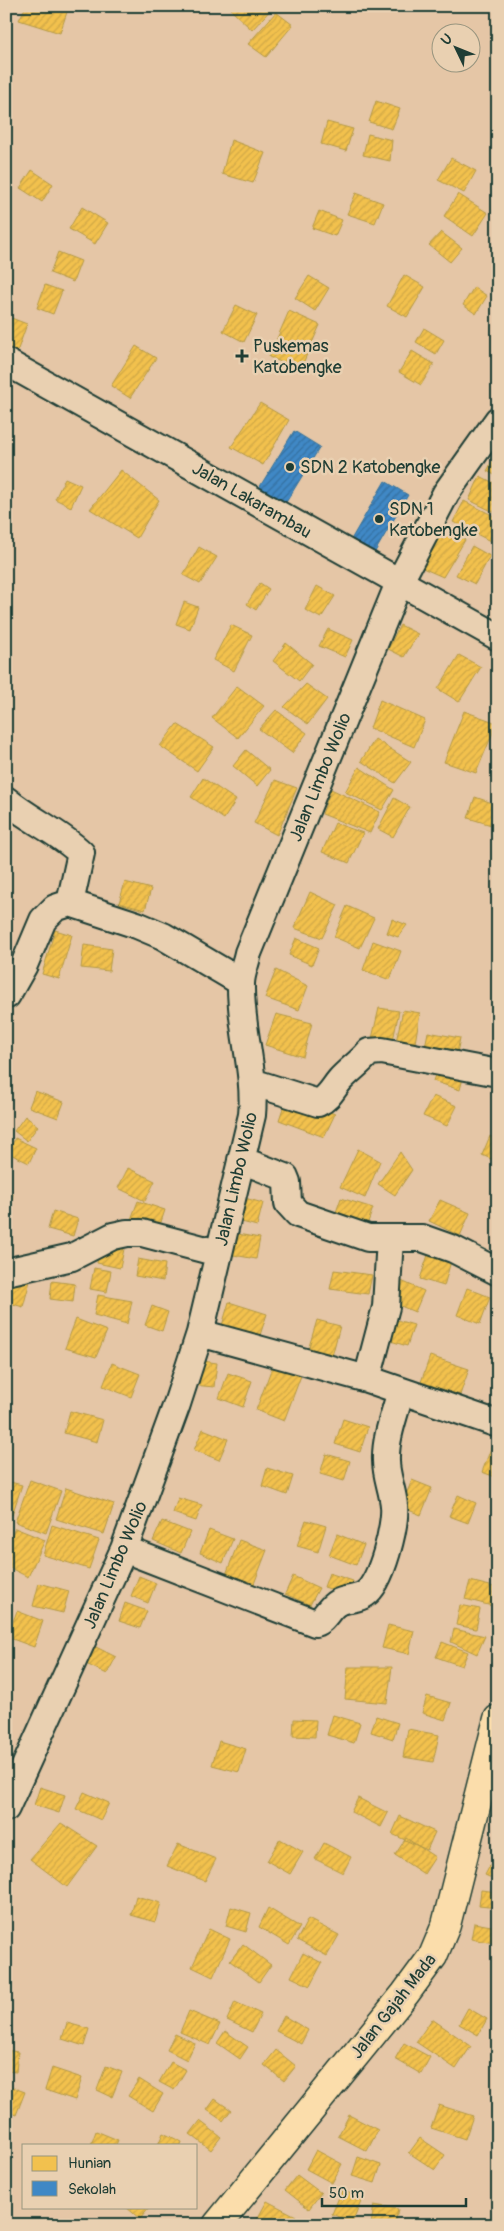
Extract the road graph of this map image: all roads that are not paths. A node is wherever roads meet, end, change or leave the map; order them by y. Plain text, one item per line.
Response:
1 (6, 362) edge
2 (498, 420) edge
3 (398, 582) junction
4 (498, 637) edge
5 (6, 800) edge
6 (70, 903) junction
7 (241, 982) junction
8 (7, 995) edge
9 (498, 1073) edge
10 (252, 1082) junction
11 (241, 1160) junction
12 (390, 1238) junction
13 (218, 1252) junction
14 (6, 1272) edge
15 (498, 1272) edge
16 (200, 1333) junction
17 (366, 1378) junction
18 (401, 1390) junction
19 (498, 1424) edge
20 (124, 1549) junction
21 (498, 1719) edge
22 (6, 1808) edge
23 (217, 2225) edge

1 - 3 street, Jalan Lakarambau
2 - 3 street, Jalan Limbo Wolio
3 - 4 street, Jalan Lakarambau
3 - 7 street, Jalan Limbo Wolio
5 - 6 street
6 - 7 street
6 - 8 street
7 - 10 street, Jalan Limbo Wolio
9 - 10 street
10 - 11 street, Jalan Limbo Wolio
11 - 12 street
11 - 13 street, Jalan Limbo Wolio
12 - 15 street
12 - 17 street
13 - 14 street
13 - 16 street, Jalan Limbo Wolio
16 - 17 street
16 - 20 street, Jalan Limbo Wolio
17 - 18 street
18 - 19 street
18 - 20 street
20 - 22 street, Jalan Limbo Wolio
21 - 23 highway, Jalan Gajah Mada

